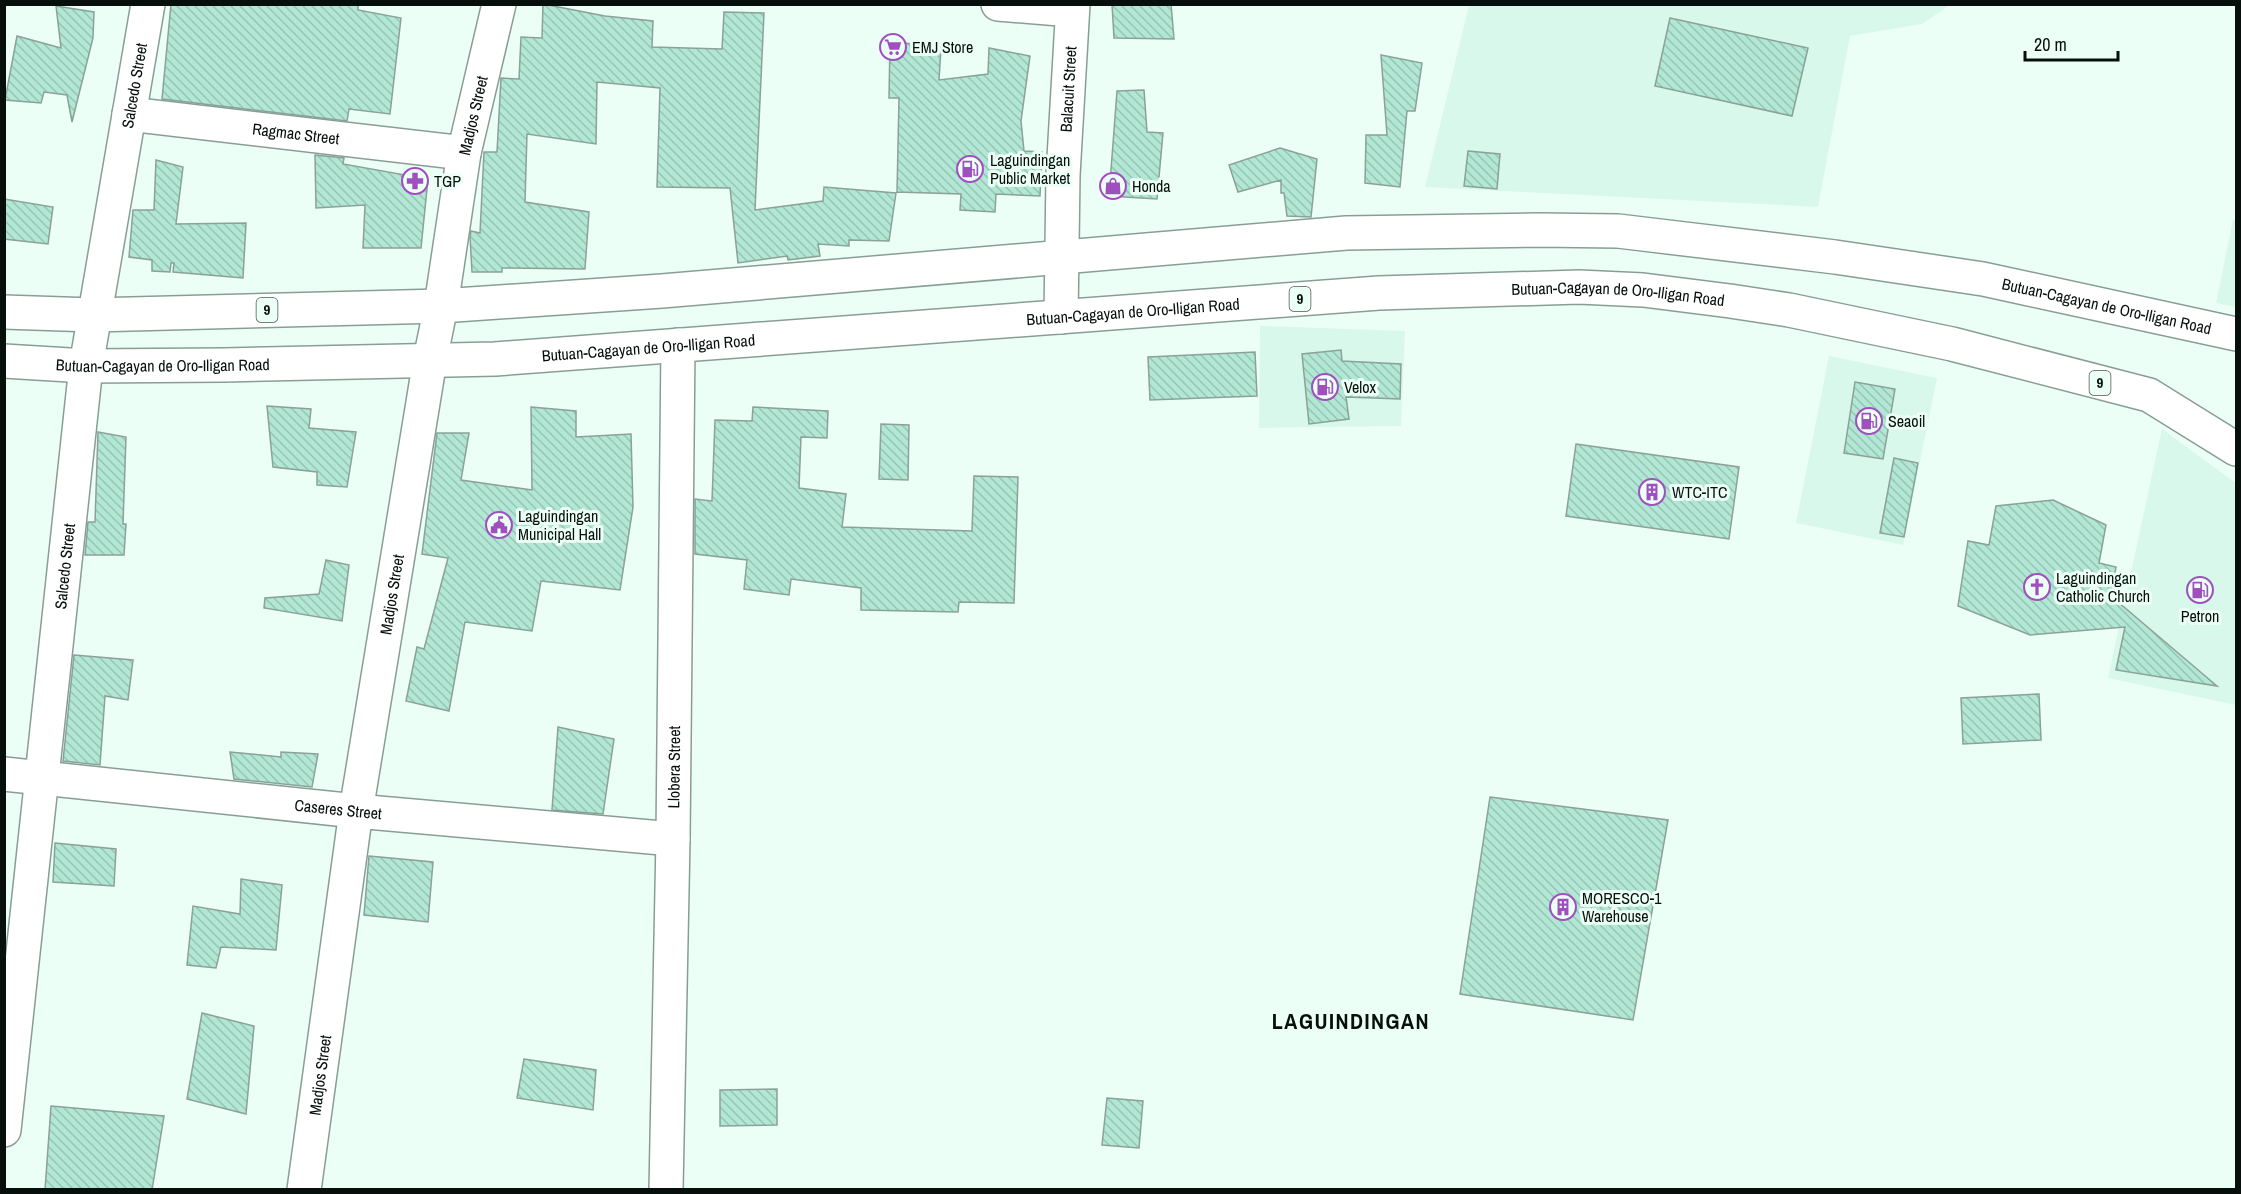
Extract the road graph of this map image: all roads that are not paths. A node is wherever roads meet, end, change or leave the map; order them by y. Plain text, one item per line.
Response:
1 (148, 4) edge
2 (499, 4) edge
3 (998, 4) edge
4 (1073, 7) edge
5 (129, 114) junction
6 (464, 153) junction
7 (1062, 258) junction
8 (441, 306) junction
9 (4, 312) edge
10 (93, 315) junction
11 (1061, 316) junction
12 (2236, 334) edge
13 (678, 345) junction
14 (430, 360) junction
15 (4, 361) edge
16 (86, 366) junction
17 (2236, 449) edge
18 (4, 774) edge
19 (40, 778) junction
20 (356, 811) junction
21 (673, 839) junction
22 (4, 1130) edge
23 (304, 1190) edge
24 (666, 1190) edge

1 - 5 main road, Salcedo Street
2 - 6 main road, Madjos Street
3 - 4 main road
4 - 7 main road, Balacuit Street
5 - 6 main road, Ragmac Street
5 - 10 main road, Salcedo Street
6 - 8 main road, Madjos Street
7 - 8 main road, Butuan-Cagayan de Oro-Iligan Road / 9
7 - 11 main road, Balacuit Street
7 - 12 main road, Butuan-Cagayan de Oro-Iligan Road / 9
8 - 10 main road, Butuan-Cagayan de Oro-Iligan Road / 9
8 - 14 main road, Madjos Street
9 - 10 main road, Butuan-Cagayan de Oro-Iligan Road / 9
10 - 16 main road, Salcedo Street
11 - 13 main road, Butuan-Cagayan de Oro-Iligan Road / 9
11 - 17 main road, Butuan-Cagayan de Oro-Iligan Road / 9
13 - 14 main road, Butuan-Cagayan de Oro-Iligan Road / 9
13 - 21 main road, Llobera Street
14 - 16 main road, Butuan-Cagayan de Oro-Iligan Road / 9
14 - 20 main road, Madjos Street
15 - 16 main road, Butuan-Cagayan de Oro-Iligan Road / 9
16 - 19 main road, Salcedo Street
18 - 19 main road, Caseres Street
19 - 20 main road, Caseres Street
19 - 22 main road, Salcedo Street
20 - 21 main road, Caseres Street
20 - 23 main road, Madjos Street
21 - 24 main road, Llobera Street

